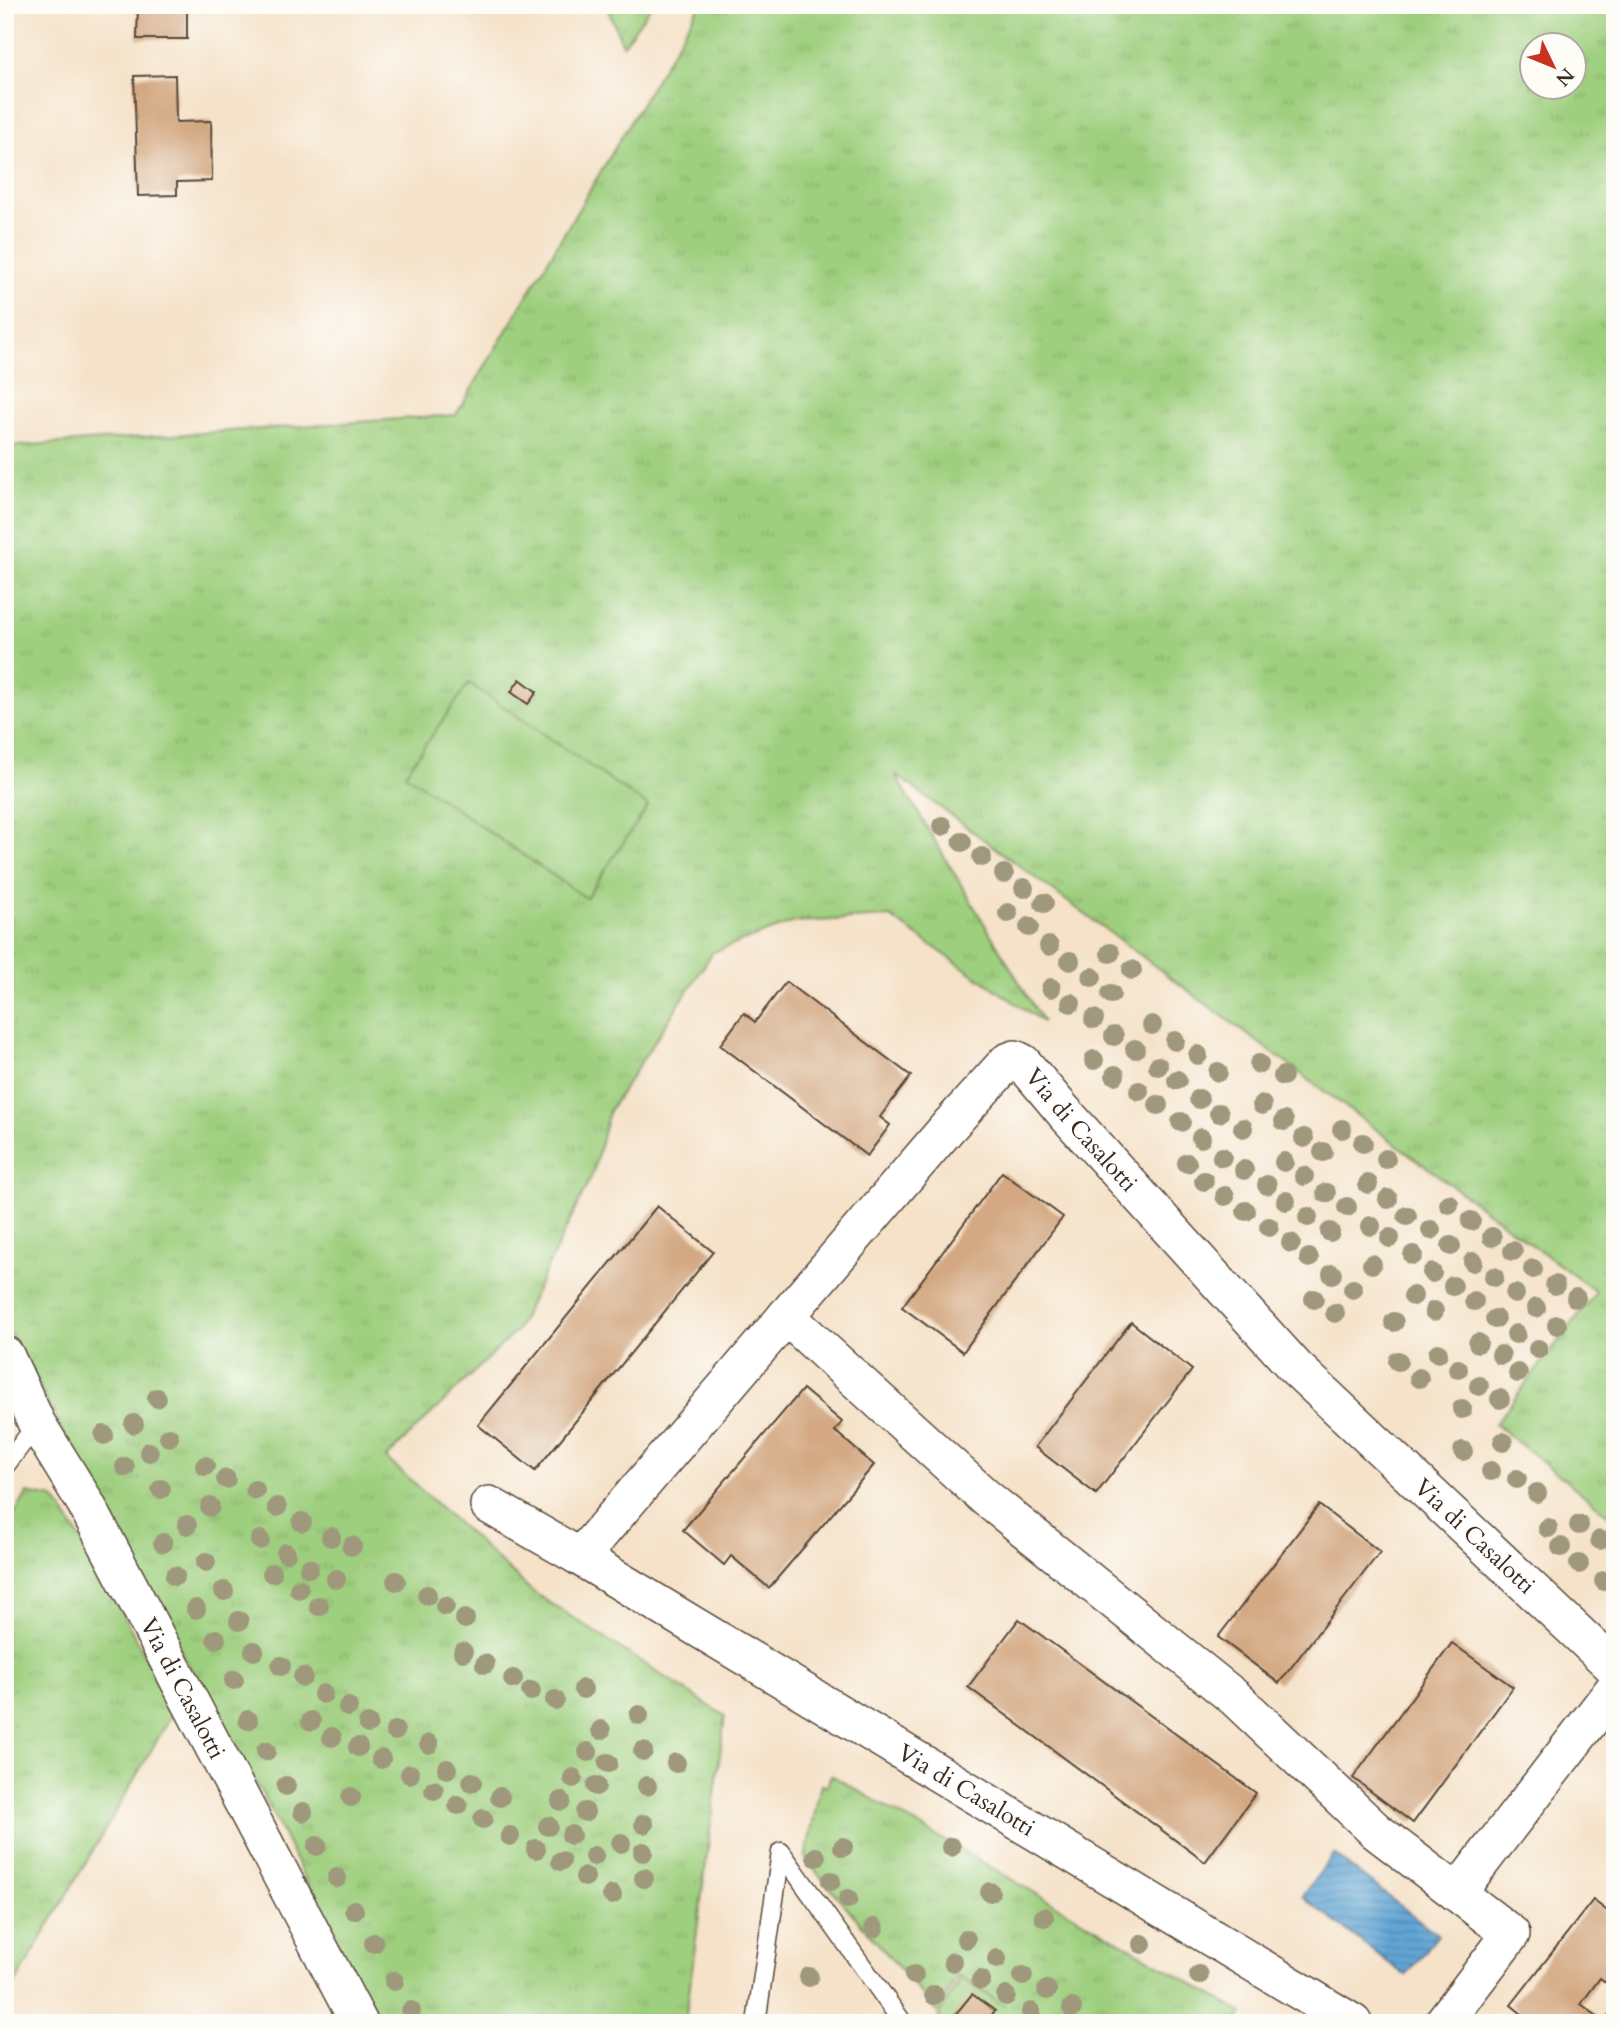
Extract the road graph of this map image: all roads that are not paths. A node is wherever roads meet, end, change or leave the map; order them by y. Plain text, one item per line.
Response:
1 (786, 1316) junction
2 (5, 1355) edge
3 (37, 1424) junction
4 (5, 1466) edge
5 (488, 1505) dead end
6 (580, 1557) junction
7 (1615, 1668) edge
8 (1615, 1688) edge
9 (1457, 1893) junction
10 (359, 2023) edge
11 (756, 2023) edge
12 (903, 2023) edge
13 (1353, 2023) edge
14 (1443, 2023) edge

1 - 6 street, Via di Casalotti
1 - 7 street, Via di Casalotti
1 - 9 street
2 - 3 street, Via di Casalotti
3 - 4 lane
3 - 10 street, Via di Casalotti
5 - 6 street, Via di Casalotti
6 - 13 street, Via di Casalotti
8 - 9 street
9 - 14 street
11 - 12 lane

